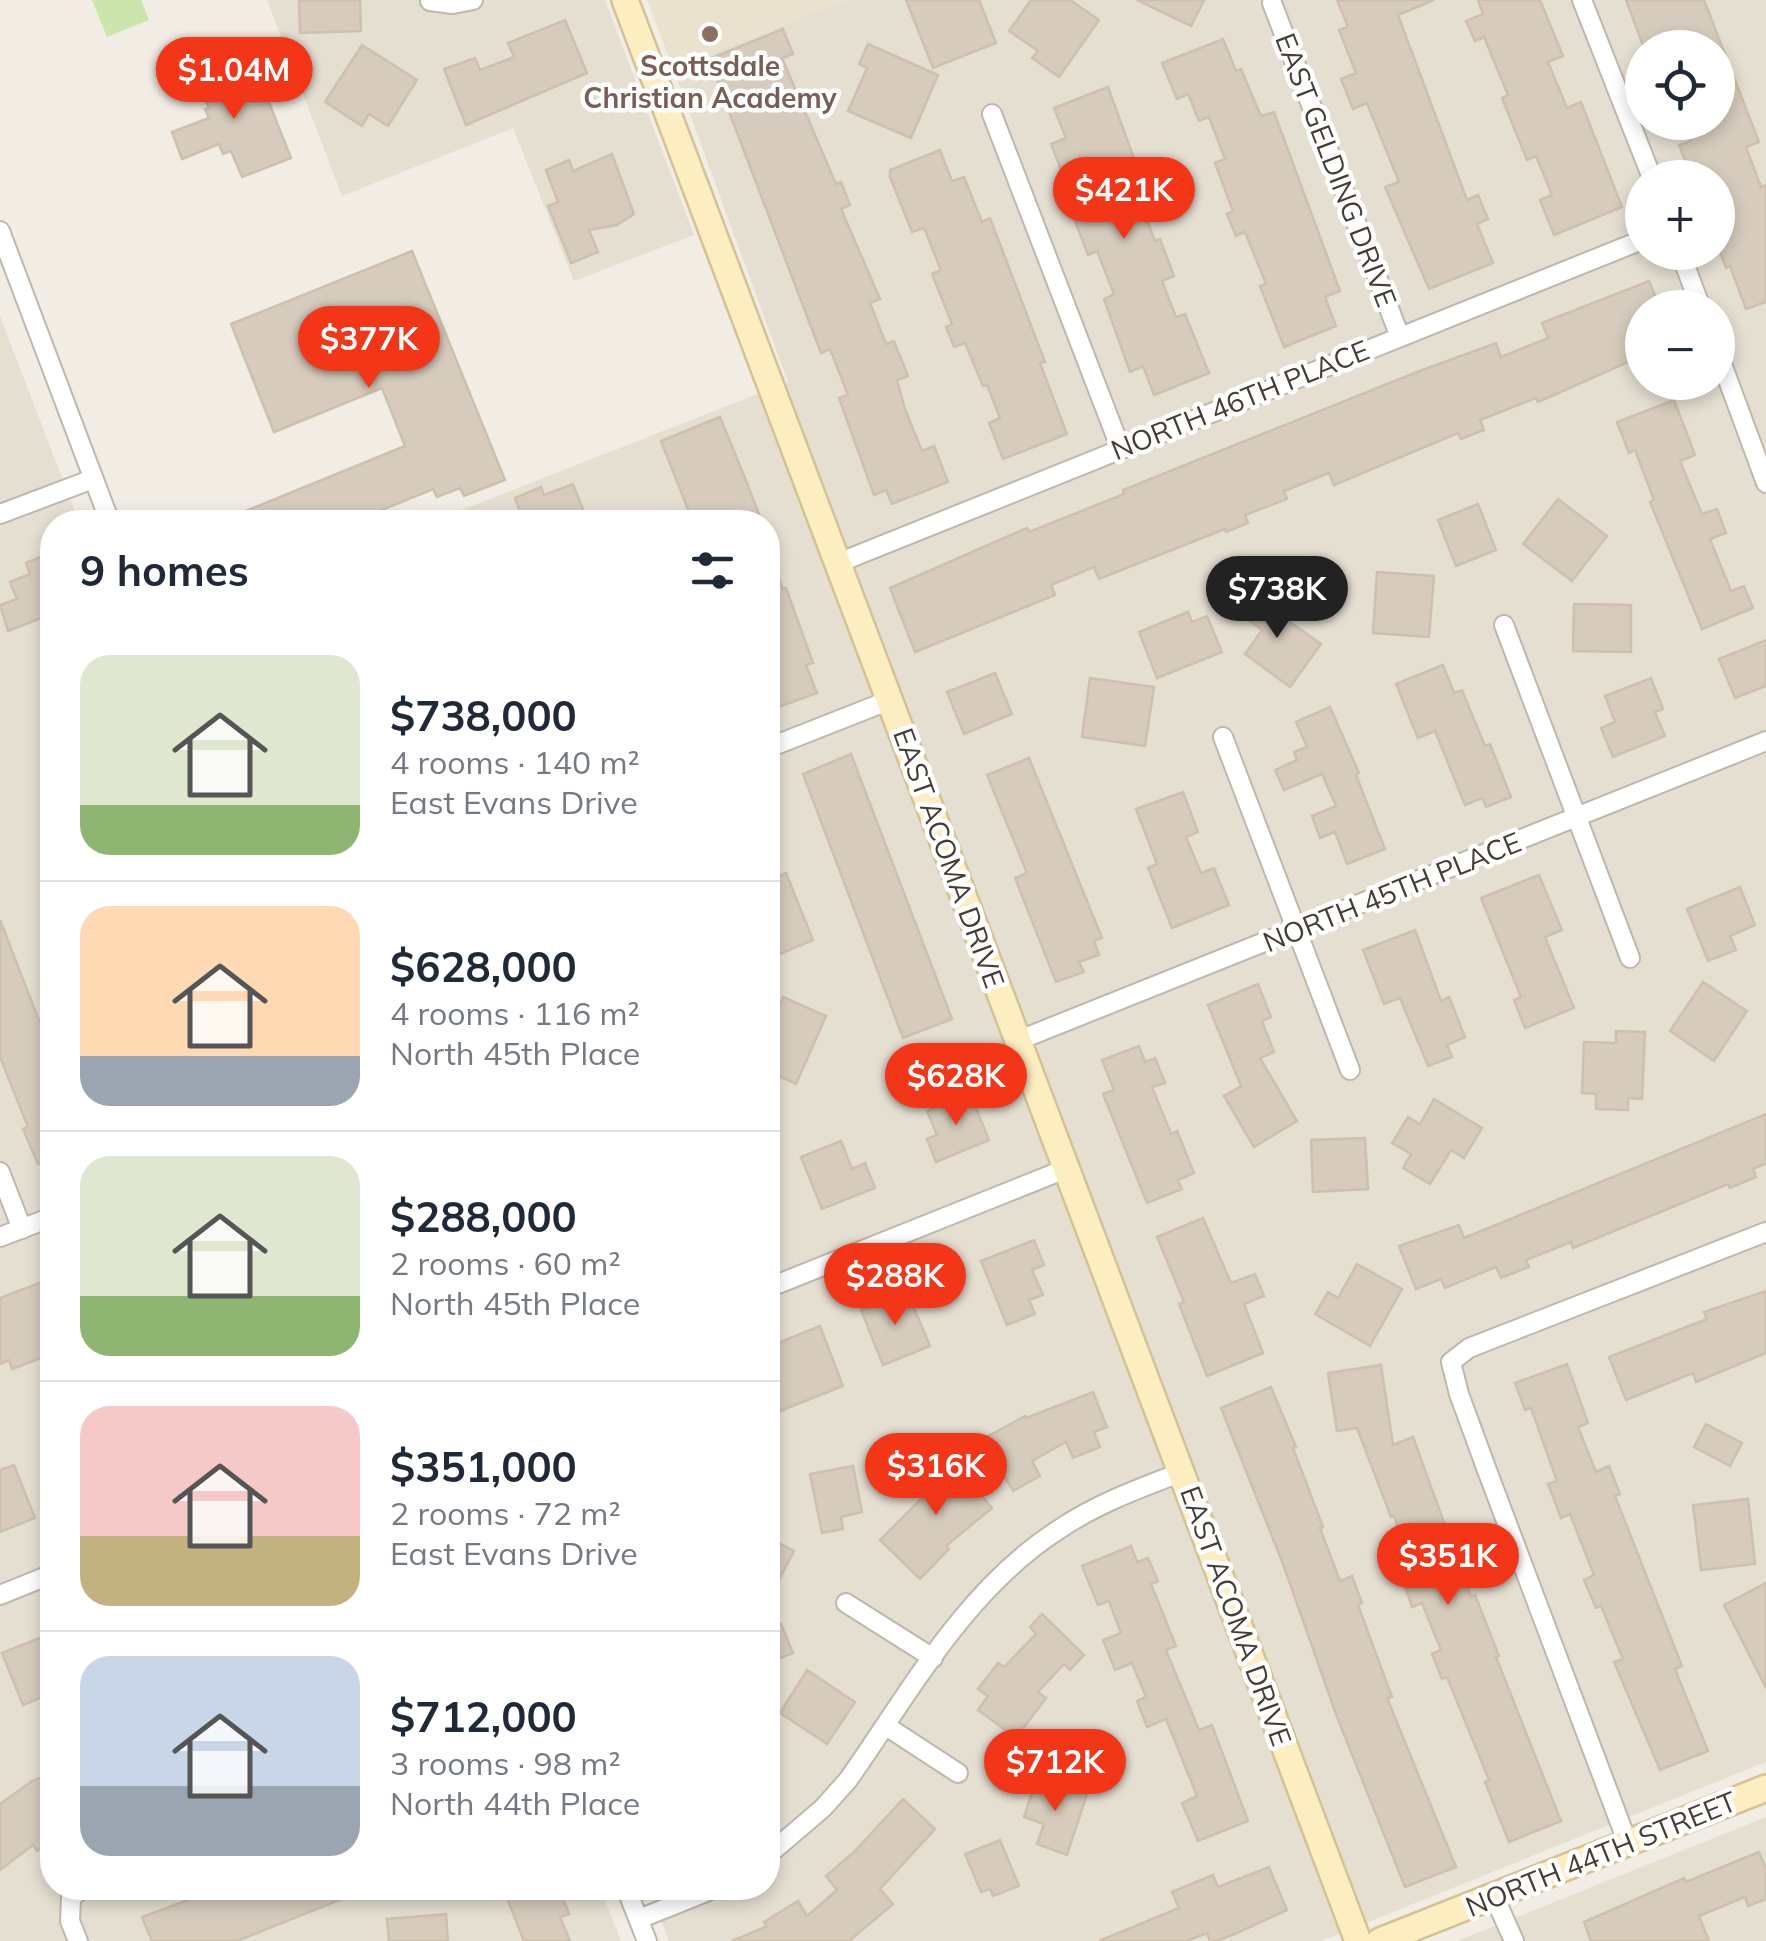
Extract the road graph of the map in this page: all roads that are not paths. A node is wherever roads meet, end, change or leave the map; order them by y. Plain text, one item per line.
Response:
1 (474, 0) edge
2 (625, 0) edge
3 (1582, 0) edge
4 (430, 1) edge
5 (1272, 3) dead end
6 (992, 114) dead end
7 (1645, 160) edge
8 (0, 231) edge
9 (1625, 247) edge
10 (1400, 337) junction
11 (1735, 399) edge
12 (1120, 447) junction
13 (93, 478) junction
14 (1766, 484) edge
15 (105, 510) edge
16 (0, 514) edge
17 (838, 563) junction
18 (1504, 625) dead end
19 (890, 700) junction
20 (1223, 737) dead end
21 (1766, 741) edge
22 (780, 743) edge
23 (1576, 817) junction
24 (1296, 930) junction
25 (1630, 958) dead end
26 (1017, 1042) junction
27 (1350, 1070) dead end
28 (1068, 1168) junction
29 (0, 1172) edge
30 (40, 1222) edge
31 (22, 1229) junction
32 (1766, 1232) edge
33 (0, 1237) edge
34 (780, 1283) edge
35 (1182, 1472) junction
36 (40, 1579) edge
37 (0, 1594) edge
38 (846, 1603) dead end
39 (933, 1658) junction
40 (886, 1726) junction
41 (958, 1773) dead end
42 (1766, 1788) edge
43 (1628, 1844) junction
44 (780, 1845) edge
45 (1494, 1896) junction
46 (75, 1900) edge
47 (631, 1900) edge
48 (686, 1900) edge
49 (638, 1919) junction
50 (78, 1941) edge
51 (647, 1941) edge
52 (1358, 1941) edge
53 (1380, 1941) edge
54 (1514, 1941) edge

1 - 4 street
2 - 17 street, EAST ACOMA DRIVE
3 - 7 street
5 - 10 street, EAST GELDING DRIVE
6 - 12 street
8 - 13 street
9 - 10 street, NORTH 46TH PLACE
10 - 12 street, NORTH 46TH PLACE
11 - 14 street
12 - 17 street, NORTH 46TH PLACE
13 - 15 street
13 - 16 street
17 - 19 street, EAST ACOMA DRIVE
18 - 23 street
19 - 22 street
19 - 26 street, EAST ACOMA DRIVE
20 - 24 street
21 - 23 street, NORTH 45TH PLACE
23 - 24 street, NORTH 45TH PLACE
23 - 25 street
24 - 26 street, NORTH 45TH PLACE
24 - 27 street
26 - 28 street, EAST ACOMA DRIVE
28 - 34 street
28 - 35 street, EAST ACOMA DRIVE
29 - 31 street
30 - 31 street
31 - 33 street
32 - 43 street
35 - 39 street
35 - 52 street, EAST ACOMA DRIVE
36 - 37 street
38 - 39 street
39 - 40 street
40 - 41 street
40 - 44 street
42 - 43 street, NORTH 44TH STREET
43 - 45 street, NORTH 44TH STREET
45 - 53 street, NORTH 44TH STREET
45 - 54 street
46 - 50 street
47 - 49 street
48 - 49 street
49 - 51 street

